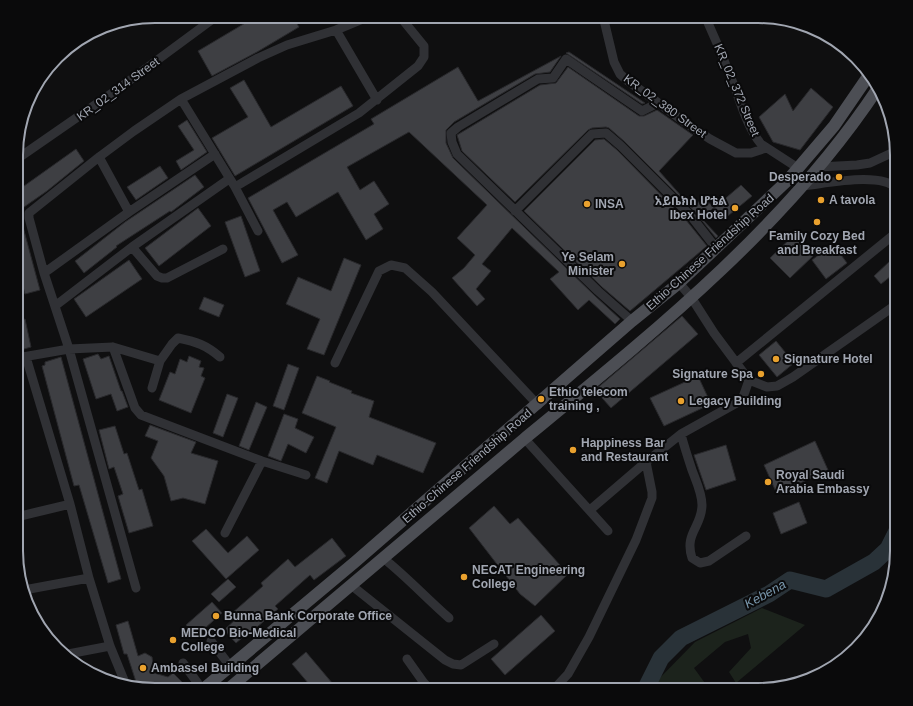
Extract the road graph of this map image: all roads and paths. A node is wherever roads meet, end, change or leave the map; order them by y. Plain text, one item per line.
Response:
1 (204, 23) edge
2 (353, 23) edge
3 (405, 23) edge
4 (605, 23) edge
5 (708, 23) edge
6 (336, 30) junction
7 (866, 79) edge
8 (874, 94) edge
9 (181, 99) junction
10 (377, 100) junction
11 (658, 103) junction
12 (766, 148) junction
13 (215, 154) junction
14 (890, 154) edge
15 (23, 155) edge
16 (99, 156) junction
17 (818, 167) junction
18 (798, 168) junction
19 (229, 179) junction
20 (890, 183) edge
21 (802, 186) junction
22 (235, 187) junction
23 (515, 211) junction
24 (129, 212) junction
25 (258, 232) dead end
26 (890, 238) edge
27 (132, 247) junction
28 (716, 248) junction
29 (223, 249) dead end
30 (44, 273) junction
31 (679, 283) junction
32 (691, 297) junction
33 (56, 306) junction
34 (890, 309) edge
35 (632, 321) junction
36 (113, 347) junction
37 (68, 349) junction
38 (23, 357) edge
39 (26, 357) junction
40 (220, 358) dead end
41 (160, 361) junction
42 (335, 363) dead end
43 (736, 364) junction
44 (749, 380) junction
45 (152, 388) dead end
46 (538, 405) junction
47 (681, 434) junction
48 (525, 439) junction
49 (262, 461) junction
50 (646, 462) junction
51 (306, 475) dead end
52 (70, 504) junction
53 (590, 510) junction
54 (23, 515) edge
55 (608, 531) dead end
56 (225, 533) dead end
57 (746, 536) dead end
58 (383, 558) junction
59 (355, 562) junction
60 (366, 573) junction
61 (89, 578) junction
62 (351, 585) junction
63 (136, 588) dead end
64 (28, 589) edge
65 (449, 618) dead end
66 (210, 642) dead end
67 (494, 644) dead end
68 (110, 646) junction
69 (72, 653) edge
70 (407, 659) dead end
71 (183, 663) dead end
72 (230, 666) junction
73 (124, 679) edge
74 (197, 683) edge
75 (210, 683) edge
76 (235, 683) edge
77 (424, 683) edge
78 (560, 683) edge

1 - 15 street, KR_02_314 Street
2 - 6 street
3 - 10 street
4 - 11 street, KR_02_380 Street
5 - 12 street, KR_02_372 Street
6 - 9 street
6 - 10 street
7 - 18 main road, Ethio-Chinese Friendship Road
8 - 17 main road, Ethio-Chinese Friendship Road
9 - 13 street
9 - 16 street
10 - 22 street
11 - 12 street, KR_02_380 Street
11 - 23 street
12 - 18 street, KR_02_372 Street
13 - 19 street
13 - 24 street
14 - 17 street
16 - 24 street
16 - 30 street
17 - 21 main road, Ethio-Chinese Friendship Road
18 - 28 main road, Ethio-Chinese Friendship Road
19 - 22 street
19 - 27 street
20 - 21 street
21 - 32 main road, Ethio-Chinese Friendship Road
22 - 25 street
23 - 28 street
23 - 35 street
24 - 30 street
26 - 43 street
27 - 29 street
27 - 33 street
28 - 31 main road, Ethio-Chinese Friendship Road
30 - 33 street
31 - 32 street
31 - 35 main road, Ethio-Chinese Friendship Road
32 - 43 street
32 - 48 main road, Ethio-Chinese Friendship Road
33 - 37 street
34 - 44 street
35 - 46 main road, Ethio-Chinese Friendship Road
36 - 37 street
36 - 41 street
36 - 49 street
37 - 39 street
37 - 63 street
38 - 39 street
39 - 52 street
40 - 41 street
41 - 45 street
42 - 46 street
43 - 44 street
44 - 47 street
46 - 59 main road, Ethio-Chinese Friendship Road
47 - 50 street
47 - 57 street
48 - 53 street
48 - 58 main road, Ethio-Chinese Friendship Road
49 - 51 street
49 - 56 street
50 - 53 street
50 - 78 street
52 - 54 street
52 - 61 street
53 - 55 street
58 - 60 main road, Ethio-Chinese Friendship Road
58 - 65 street
59 - 60 main road
59 - 72 main road, Ethio-Chinese Friendship Road
60 - 62 main road, Ethio-Chinese Friendship Road
61 - 64 street
61 - 68 street
62 - 67 street
62 - 76 main road, Ethio-Chinese Friendship Road
66 - 72 street
68 - 69 street
68 - 73 street
70 - 77 street
71 - 74 street
72 - 75 main road, Ethio-Chinese Friendship Road

